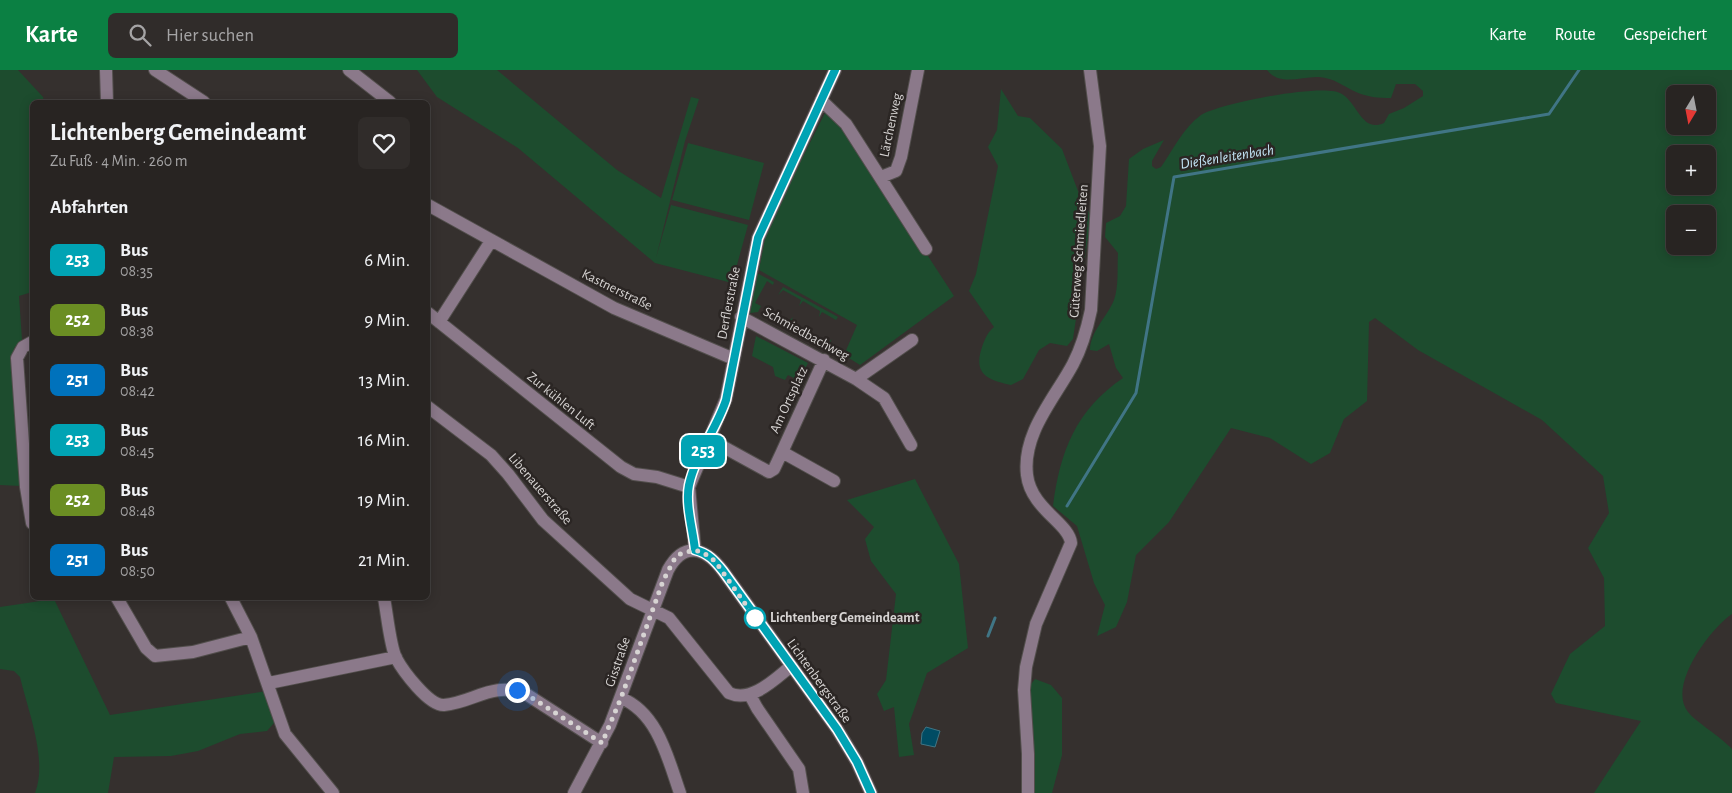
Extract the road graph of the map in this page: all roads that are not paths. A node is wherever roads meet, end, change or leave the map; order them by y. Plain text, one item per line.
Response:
1 (106, 70) edge
2 (155, 70) edge
3 (349, 70) edge
4 (835, 70) edge
5 (918, 70) edge
6 (1090, 70) edge
7 (107, 100) edge
8 (201, 100) edge
9 (387, 100) edge
10 (821, 100) junction
11 (881, 177) junction
12 (430, 206) edge
13 (491, 241) junction
14 (926, 250) dead end
15 (430, 315) edge
16 (741, 317) junction
17 (439, 322) junction
18 (912, 340) dead end
19 (30, 343) edge
20 (734, 358) junction
21 (824, 360) junction
22 (856, 379) junction
23 (430, 409) edge
24 (708, 440) junction
25 (911, 445) dead end
26 (782, 452) junction
27 (834, 481) dead end
28 (688, 487) junction
29 (30, 511) edge
30 (695, 550) junction
31 (118, 600) edge
32 (231, 600) edge
33 (384, 600) edge
34 (651, 610) junction
35 (251, 637) junction
36 (396, 657) junction
37 (790, 667) junction
38 (270, 683) junction
39 (750, 695) junction
40 (621, 698) junction
41 (602, 743) junction
42 (333, 793) edge
43 (574, 793) edge
44 (680, 793) edge
45 (804, 793) edge
46 (871, 793) edge
47 (1028, 793) edge

1 - 7 street
2 - 8 street
3 - 9 street
4 - 10 street, Derflerstraße
5 - 11 street, Lärchenweg
6 - 47 street, Güterweg Schmiedleiten
10 - 11 street, Lärchenweg
10 - 16 street, Derflerstraße
11 - 14 street, Lärchenweg
12 - 13 street, Kastnerstraße
13 - 17 street
13 - 20 street, Kastnerstraße
15 - 17 street, Zur kühlen Luft
16 - 20 street, Derflerstraße
16 - 21 street, Schmiedbachweg
17 - 28 street, Zur kühlen Luft
18 - 22 street, Schmiedbachweg
19 - 29 street
20 - 24 street, Derflerstraße
21 - 22 street, Schmiedbachweg
21 - 26 street, Am Ortsplatz
22 - 25 street, Schmiedbachweg
23 - 34 street, Libenauerstraße
24 - 26 street, Am Ortsplatz
24 - 28 street, Derflerstraße
26 - 27 street, Am Ortsplatz
28 - 30 street, Derflerstraße
30 - 34 street, Gisstraße
30 - 37 street, Lichtenbergstraße
31 - 35 street
32 - 35 street
33 - 36 street
34 - 39 street, Libenauerstraße
34 - 40 street, Gisstraße
35 - 38 street
36 - 38 street
36 - 41 street
37 - 39 street
37 - 46 street, Lichtenbergstraße
38 - 42 street
39 - 45 street
40 - 41 street, Gisstraße
40 - 44 street
41 - 43 street, Gisstraße

